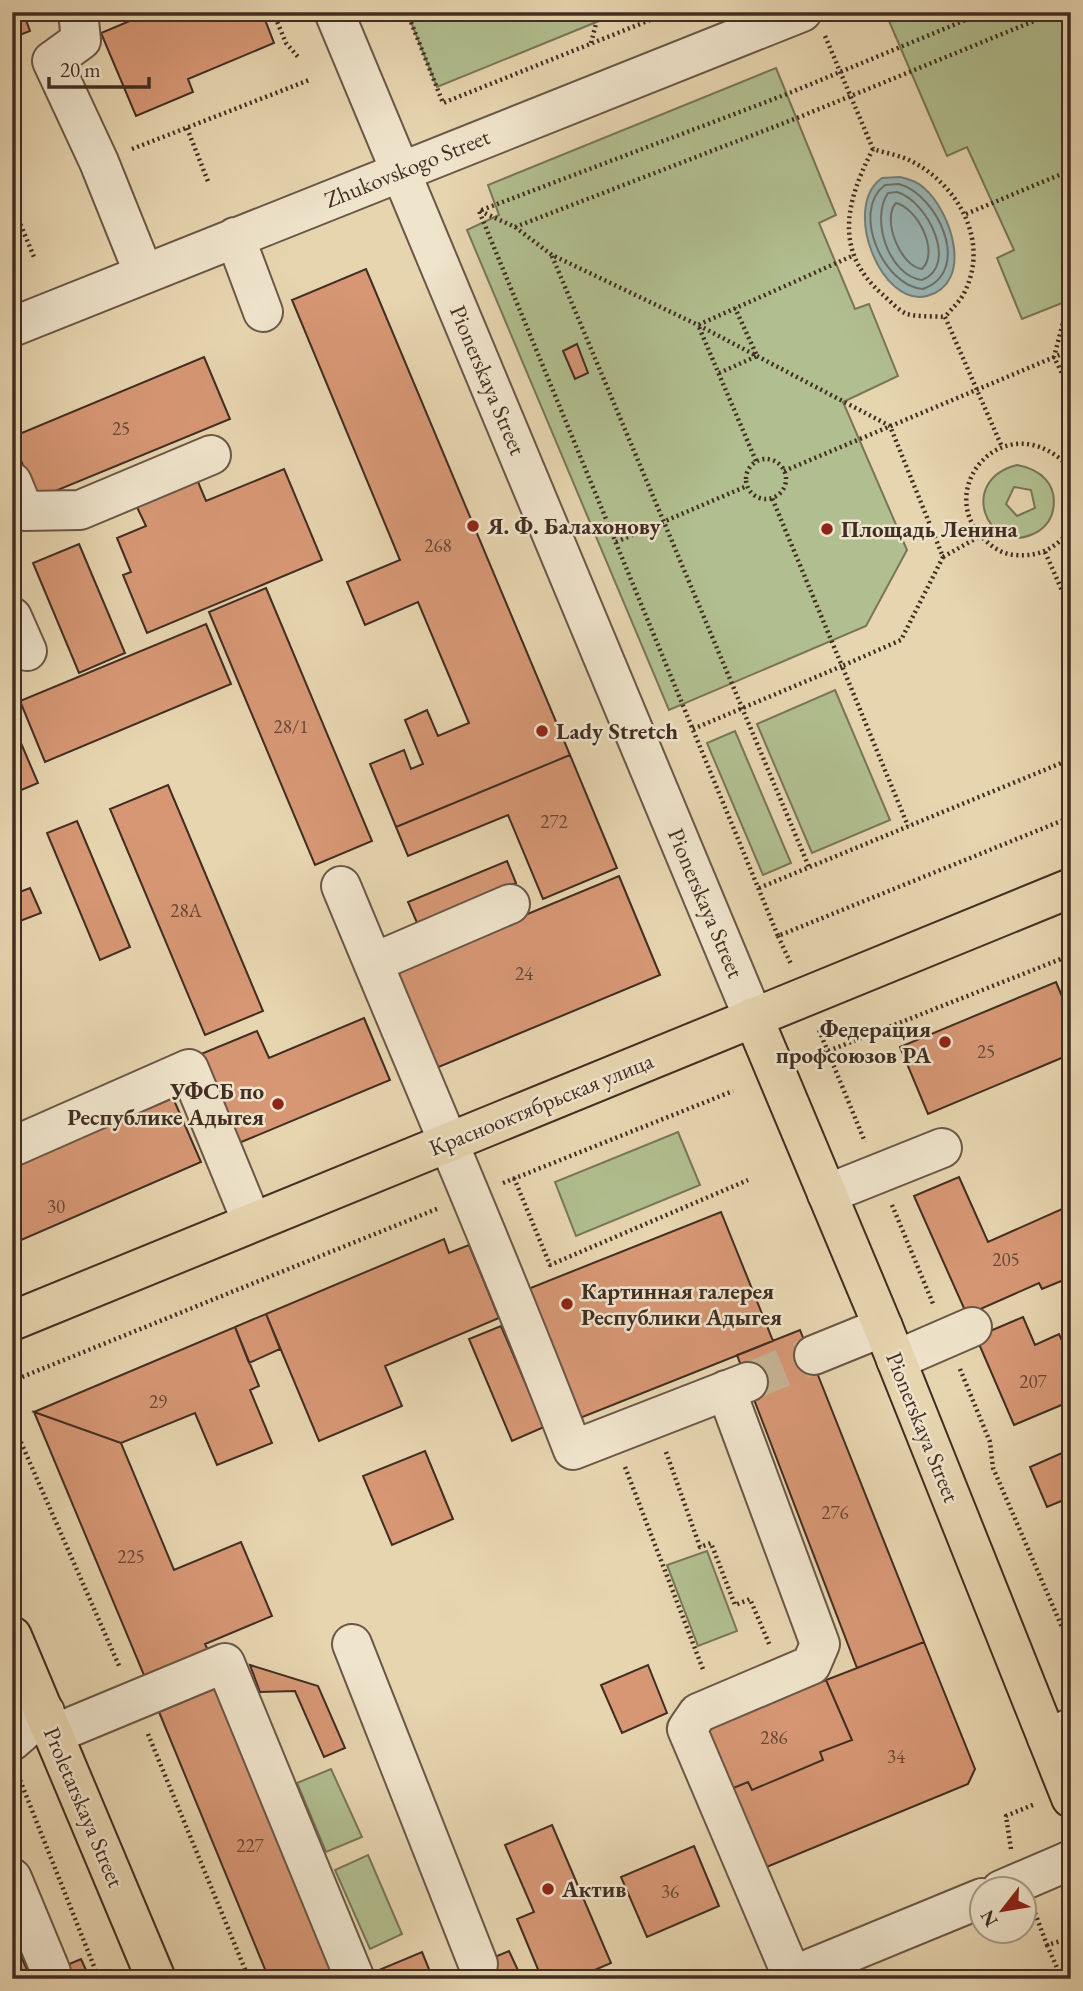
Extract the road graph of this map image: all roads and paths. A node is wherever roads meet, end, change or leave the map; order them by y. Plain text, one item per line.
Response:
1 (78, 12) edge
2 (273, 12) edge
3 (334, 12) edge
4 (407, 12) edge
5 (599, 12) edge
6 (670, 12) edge
7 (985, 12) edge
8 (1056, 12) edge
9 (813, 23) edge
10 (590, 44) junction
11 (298, 57) dead end
12 (840, 72) junction
13 (309, 80) dead end
14 (849, 96) junction
15 (187, 128) junction
16 (873, 149) junction
17 (99, 162) junction
18 (1071, 170) edge
19 (400, 171) junction
20 (209, 184) dead end
21 (12, 204) edge
22 (479, 211) junction
23 (966, 214) junction
24 (515, 227) junction
25 (235, 237) junction
26 (552, 255) junction
27 (852, 256) junction
28 (34, 257) dead end
29 (144, 274) junction
30 (1071, 292) edge
31 (735, 308) junction
32 (263, 312) dead end
33 (945, 317) junction
34 (698, 325) junction
35 (12, 327) edge
36 (1071, 350) edge
37 (757, 356) junction
38 (1055, 357) junction
39 (719, 373) junction
40 (974, 388) junction
41 (1071, 391) edge
42 (890, 426) junction
43 (1002, 447) junction
44 (211, 456) dead end
45 (756, 461) junction
46 (1071, 469) edge
47 (784, 471) junction
48 (12, 482) edge
49 (747, 486) junction
50 (772, 498) junction
51 (664, 522) junction
52 (1071, 530) edge
53 (980, 537) junction
54 (615, 542) junction
55 (1045, 552) junction
56 (943, 557) junction
57 (1071, 611) edge
58 (12, 617) edge
59 (27, 651) dead end
60 (842, 666) junction
61 (742, 707) junction
62 (693, 729) junction
63 (1071, 759) edge
64 (1071, 817) edge
65 (908, 826) junction
66 (809, 867) junction
67 (341, 886) dead end
68 (759, 888) junction
69 (1071, 888) edge
70 (510, 904) dead end
71 (1071, 954) edge
72 (373, 963) junction
73 (753, 1017) junction
74 (805, 1061) dead end
75 (733, 1091) dead end
76 (446, 1142) junction
77 (12, 1147) edge
78 (942, 1149) dead end
79 (514, 1178) junction
80 (748, 1180) dead end
81 (827, 1194) junction
82 (470, 1196) junction
83 (252, 1222) junction
84 (12, 1321) edge
85 (972, 1327) dead end
86 (890, 1343) junction
87 (814, 1355) tunnel mouth
88 (12, 1381) edge
89 (654, 1418) junction
90 (613, 1434) junction
91 (12, 1636) edge
92 (352, 1644) dead end
93 (782, 1677) junction
94 (716, 1705) junction
95 (49, 1723) junction
96 (1059, 1733) edge
97 (15, 1757) edge
98 (1069, 1794) edge
99 (1071, 1860) edge
100 (1014, 1876) edge
101 (1035, 1876) edge
102 (12, 1878) edge
103 (968, 1904) edge
104 (1038, 1928) edge
105 (1071, 1938) edge
106 (1047, 1945) junction
107 (478, 1964) dead end
108 (51, 1972) dead end
109 (89, 1975) dead end
110 (98, 1976) edge
111 (789, 1978) edge
112 (156, 1979) edge
113 (355, 1979) edge
114 (1062, 1979) edge

1 - 17 street
2 - 11 path
3 - 19 street, Pionerskaya Street
4 - 10 path
5 - 10 path
6 - 10 path
7 - 12 path
8 - 14 path
9 - 12 path
9 - 19 street, Zhukovskogo Street
12 - 14 path
12 - 22 path
13 - 15 path
14 - 16 path
14 - 24 path
15 - 17 path
15 - 20 path
16 - 23 path
16 - 27 path
17 - 29 street
18 - 23 path
19 - 25 street, Zhukovskogo Street
19 - 73 street, Pionerskaya Street
21 - 28 path
22 - 24 path
22 - 54 path
23 - 33 path
24 - 26 path
25 - 29 street, Zhukovskogo Street
25 - 32 street
26 - 34 path
26 - 51 path
27 - 31 path
27 - 33 path
29 - 35 street, Zhukovskogo Street
30 - 38 path
31 - 34 path
31 - 37 path
33 - 40 path
34 - 37 path
34 - 39 path
36 - 38 path
37 - 39 path
37 - 42 path
38 - 40 path
38 - 41 path
39 - 45 path
40 - 42 path
40 - 43 path
42 - 47 path
42 - 56 path
43 - 46 path
43 - 53 path
44 - 48 street
45 - 47 path
45 - 49 path
47 - 50 path
49 - 50 path
49 - 51 path
50 - 60 path
51 - 54 path
51 - 61 path
52 - 55 path
53 - 55 path
53 - 56 path
54 - 62 path
55 - 57 path
56 - 60 path
58 - 59 street
60 - 61 path
60 - 65 path
61 - 62 path
61 - 66 path
62 - 68 path
63 - 65 path
64 - 68 path
65 - 66 path
66 - 68 path
67 - 72 street
69 - 73 main road, Краснооктябрьская улица
70 - 72 street
71 - 74 path
72 - 76 street
73 - 76 main road, Краснооктябрьская улица
73 - 81 main road, Pionerskaya Street
75 - 79 path
76 - 82 street
76 - 83 main road, Краснооктябрьская улица
77 - 83 street
78 - 81 street
79 - 80 path
79 - 82 path
81 - 86 main road, Pionerskaya Street
82 - 88 path
82 - 90 street
83 - 84 main road, Краснооктябрьская улица
85 - 86 street
86 - 87 street
86 - 96 main road, Pionerskaya Street
89 - 90 street
89 - 93 path
89 - 93 street
90 - 94 path
91 - 95 main road, Proletarskaya Street
92 - 107 street
93 - 94 street
94 - 111 street
95 - 97 street
95 - 112 main road, Proletarskaya Street
95 - 113 street
96 - 98 main road, Pionerskaya Street
97 - 110 path
98 - 100 path
99 - 101 street
102 - 108 street
103 - 111 street
104 - 106 path
105 - 106 path
106 - 114 path
109 - 110 path

